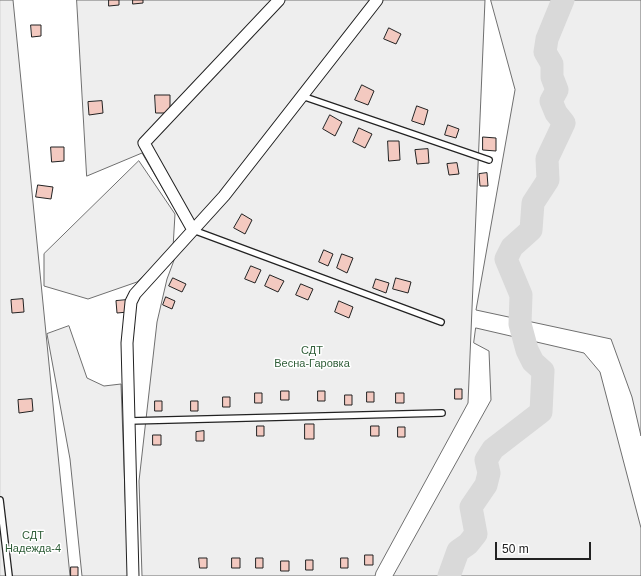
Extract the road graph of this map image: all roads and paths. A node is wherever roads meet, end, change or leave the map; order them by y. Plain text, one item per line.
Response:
1 (279, 0) edge
2 (377, 0) edge
3 (302, 96) junction
4 (489, 160) dead end
5 (193, 230) junction
6 (441, 322) dead end
7 (442, 413) dead end
8 (129, 421) junction
9 (0, 500) edge
10 (9, 576) edge
11 (133, 576) edge

1 - 5 street
2 - 3 street
3 - 4 lane
3 - 5 street
5 - 6 lane
5 - 8 street
7 - 8 lane
8 - 11 street
9 - 10 lane

